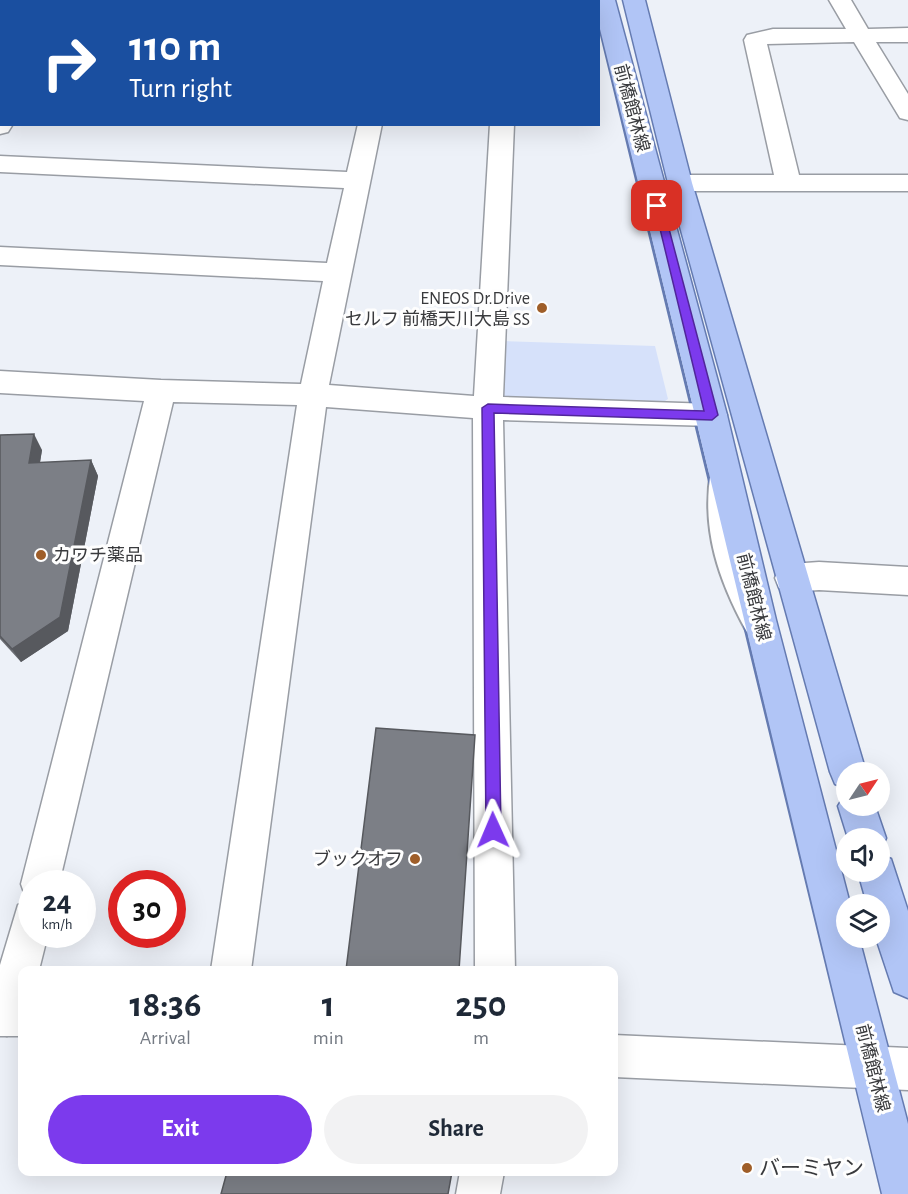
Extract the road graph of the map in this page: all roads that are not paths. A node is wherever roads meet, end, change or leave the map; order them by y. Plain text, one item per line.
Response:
1 (604, 0) edge
2 (634, 0) edge
3 (840, 0) edge
4 (862, 34) junction
5 (908, 35) edge
6 (906, 108) edge
7 (370, 126) edge
8 (502, 126) edge
9 (0, 164) edge
10 (359, 181) junction
11 (788, 182) junction
12 (680, 183) junction
13 (908, 183) edge
14 (0, 256) edge
15 (339, 273) junction
16 (0, 382) edge
17 (161, 391) junction
18 (313, 395) junction
19 (488, 408) junction
20 (712, 415) junction
21 (791, 578) junction
22 (908, 581) edge
23 (845, 762) edge
24 (43, 870) edge
25 (880, 882) edge
26 (25, 948) edge
27 (21, 966) edge
28 (232, 966) edge
29 (495, 966) edge
30 (908, 978) edge
31 (18, 980) edge
32 (10, 1015) edge
33 (618, 1056) edge
34 (890, 1068) edge
35 (481, 1176) edge
36 (478, 1194) edge
37 (904, 1194) edge

1 - 20 main road, 前橋館林線
2 - 12 main road, 前橋館林線
3 - 4 street
4 - 5 street
4 - 6 street
4 - 11 street
7 - 10 street
8 - 19 street
9 - 10 street
10 - 15 street
11 - 12 street
11 - 13 street
12 - 21 main road, 前橋館林線
14 - 15 street
15 - 18 street
16 - 17 street
17 - 18 street
17 - 24 street
18 - 19 street
18 - 28 street
19 - 20 street
19 - 29 street
20 - 34 main road, 前橋館林線
21 - 22 street
21 - 23 main road, 前橋館林線
25 - 30 main road
26 - 27 street
31 - 32 street
33 - 34 street
34 - 37 main road, 前橋館林線
35 - 36 street

